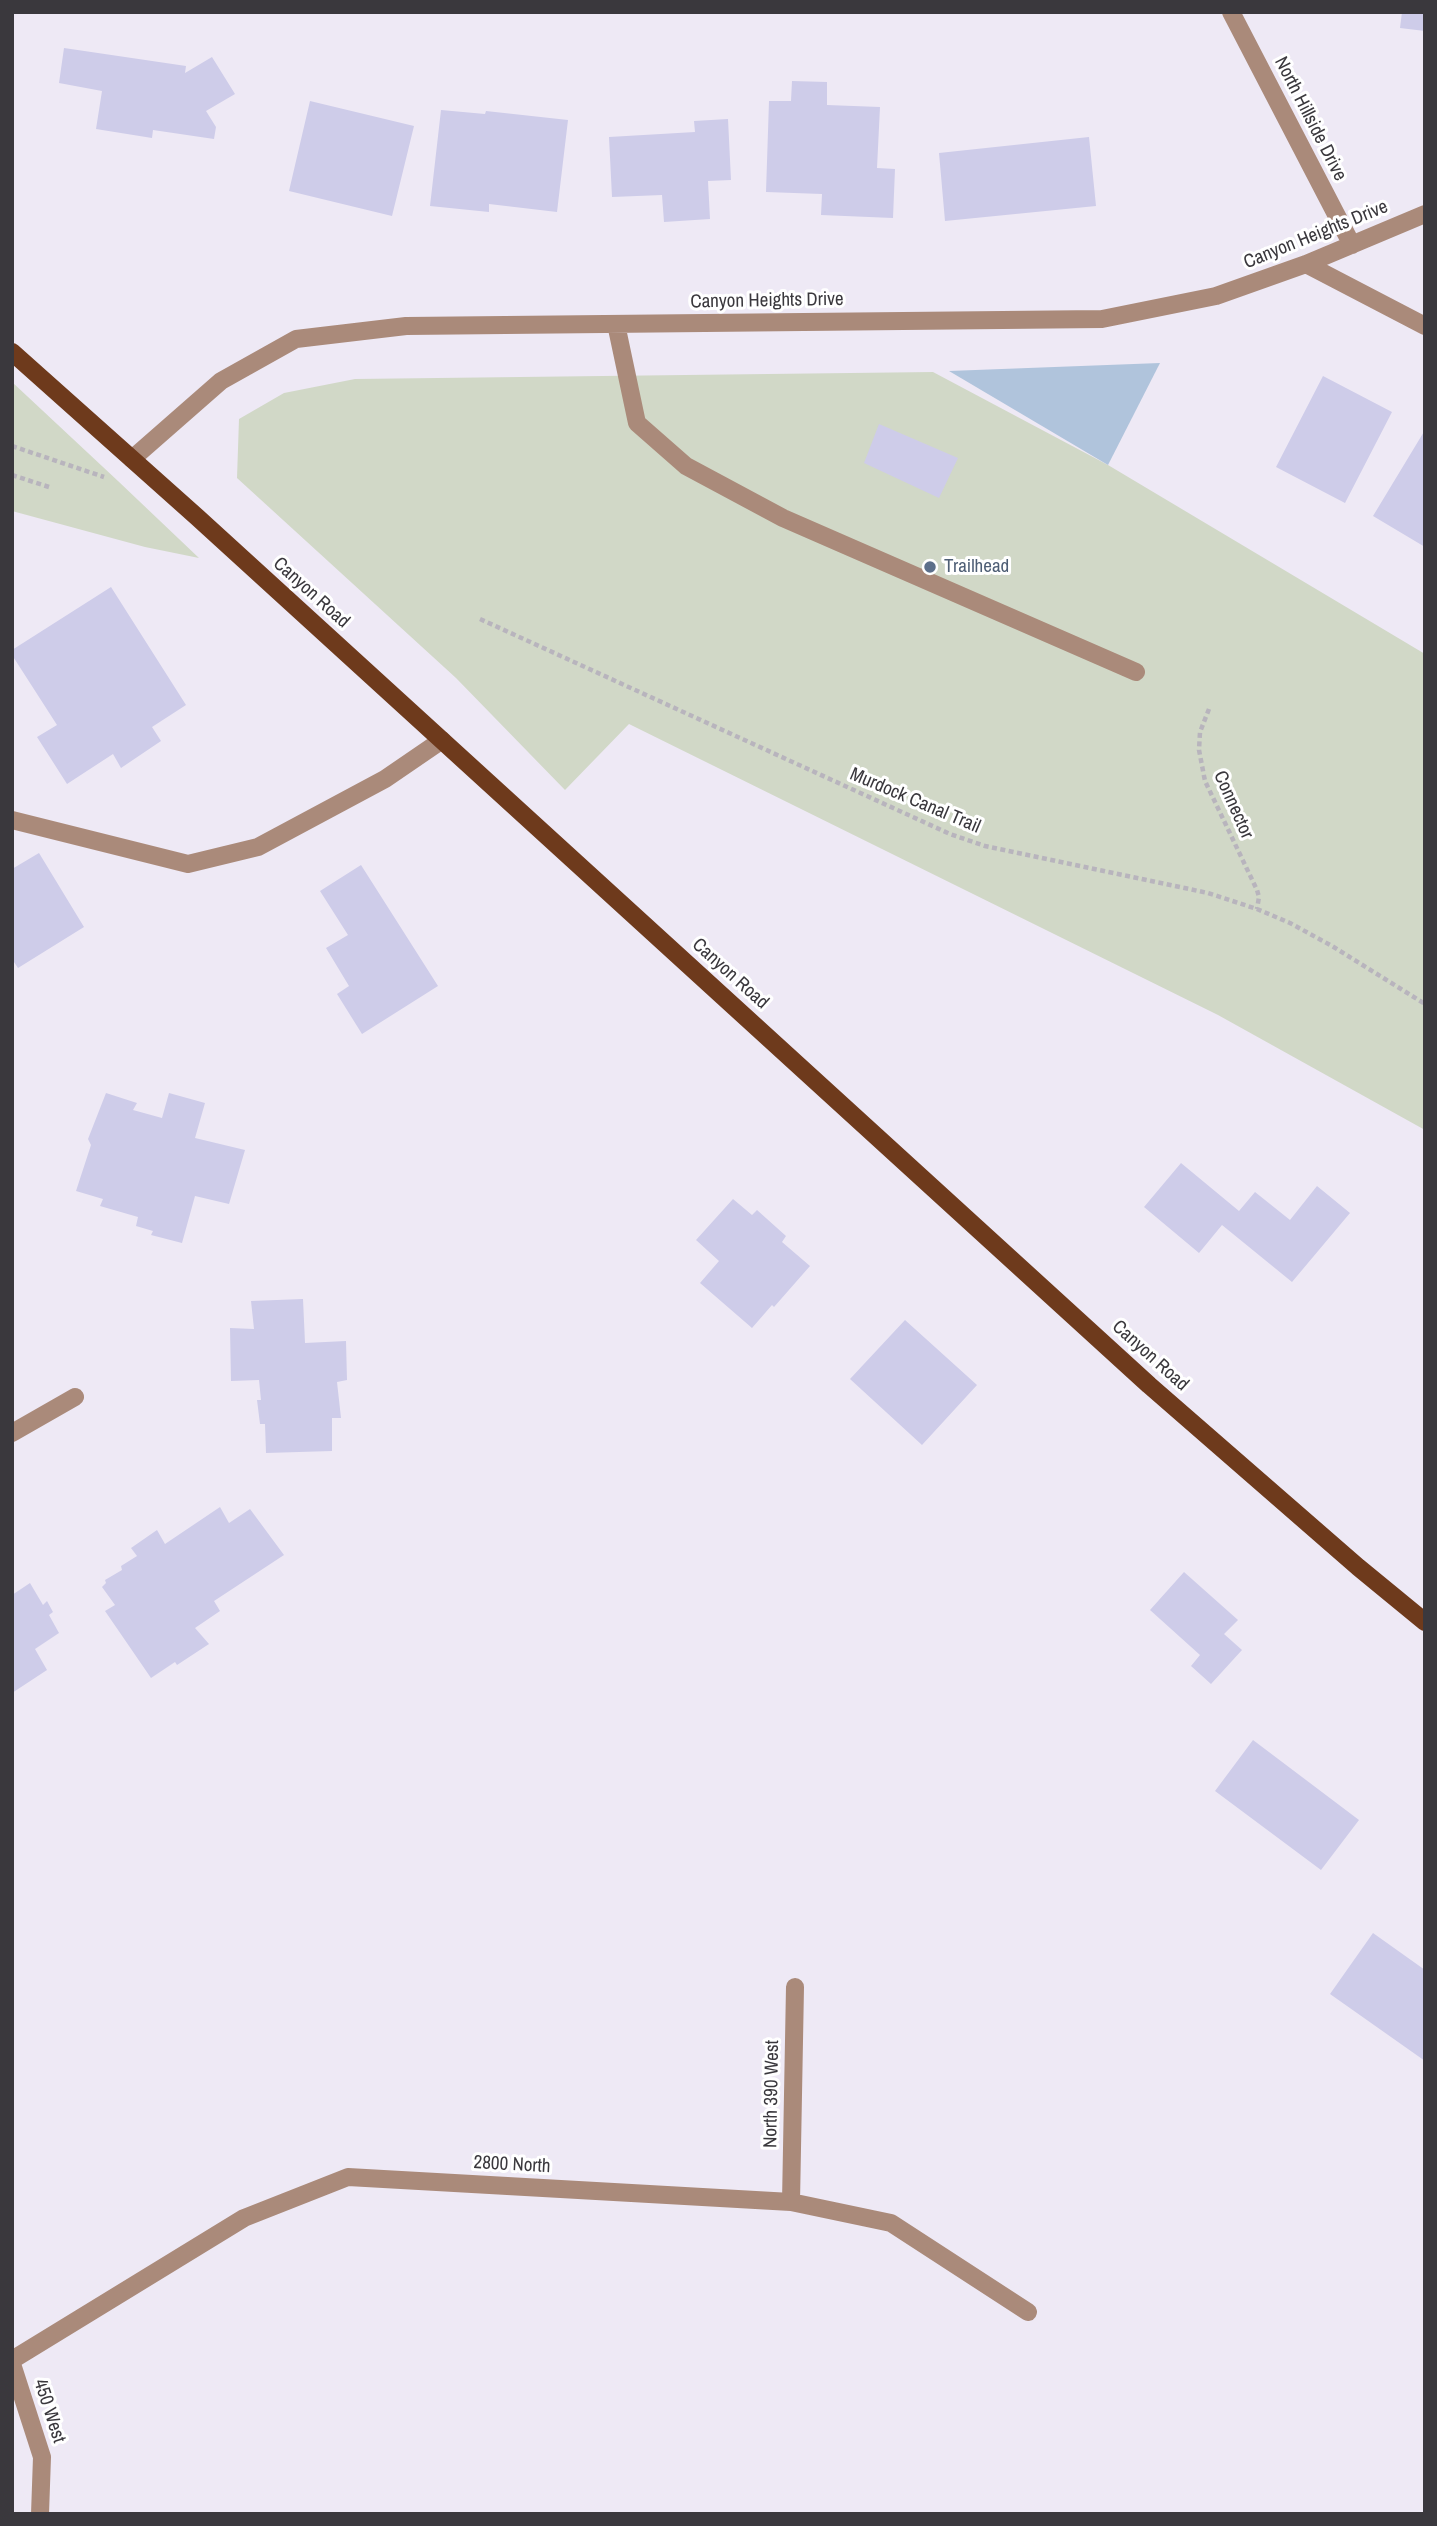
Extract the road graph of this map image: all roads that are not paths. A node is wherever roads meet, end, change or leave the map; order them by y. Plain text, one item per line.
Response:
1 (1231, 12) edge
2 (1425, 214) edge
3 (1352, 245) junction
4 (1306, 264) junction
5 (616, 324) junction
6 (1425, 326) edge
7 (12, 352) edge
8 (132, 459) junction
9 (1136, 672) dead end
10 (442, 740) junction
11 (12, 820) edge
12 (75, 1397) dead end
13 (12, 1433) edge
14 (1425, 1622) edge
15 (795, 1987) dead end
16 (791, 2202) junction
17 (1028, 2312) dead end
18 (12, 2362) edge
19 (40, 2514) edge

1 - 3 street, North Hillside Drive
2 - 3 street, Canyon Heights Drive
3 - 4 street, Canyon Heights Drive
4 - 5 street, Canyon Heights Drive
4 - 6 street
5 - 8 street, Canyon Heights Drive
5 - 9 street
7 - 8 main road, Canyon Road
8 - 10 main road, Canyon Road
10 - 11 street
10 - 14 main road, Canyon Road
12 - 13 street
15 - 16 street, North 390 West
16 - 17 street, 2800 North
16 - 18 street, 2800 North
18 - 19 street, 450 West

